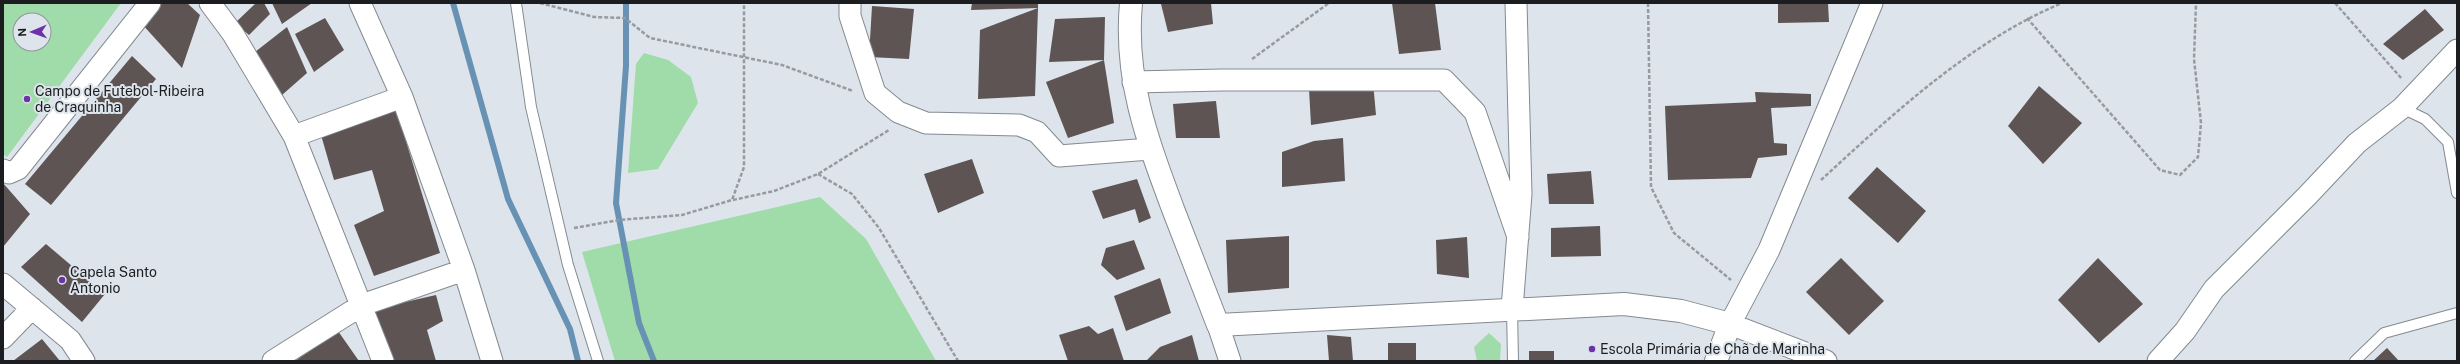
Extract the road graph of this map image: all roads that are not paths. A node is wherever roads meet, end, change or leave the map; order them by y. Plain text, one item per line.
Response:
1 (150, 3) edge
2 (210, 3) edge
3 (360, 3) edge
4 (516, 3) edge
5 (850, 3) edge
6 (1131, 3) edge
7 (1516, 3) edge
8 (1872, 3) edge
9 (2457, 50) edge
10 (1133, 82) junction
11 (402, 97) junction
12 (2409, 101) junction
13 (294, 136) junction
14 (1150, 149) junction
15 (3, 170) edge
16 (2457, 193) edge
17 (1518, 238) junction
18 (464, 270) junction
19 (3, 284) edge
20 (362, 305) junction
21 (32, 308) junction
22 (1512, 309) junction
23 (2457, 313) edge
24 (1730, 324) junction
25 (1218, 325) junction
26 (3, 338) edge
27 (84, 361) edge
28 (273, 361) edge
29 (383, 361) edge
30 (492, 361) edge
31 (598, 361) edge
32 (1230, 361) edge
33 (1513, 361) edge
34 (1716, 361) edge
35 (1826, 361) edge
36 (2158, 361) edge
37 (2355, 361) edge

1 - 15 street
2 - 13 street
3 - 11 street
4 - 31 lane
5 - 14 street
6 - 10 street
7 - 17 street
8 - 24 street
9 - 12 street
10 - 14 street
10 - 17 street
11 - 13 street
11 - 18 street
12 - 16 lane
12 - 36 street
13 - 20 street
14 - 25 street
17 - 22 street
18 - 20 street
18 - 30 street
19 - 21 street
20 - 28 street
20 - 29 street
21 - 26 street
21 - 27 street
22 - 24 street
22 - 25 street
22 - 33 lane
23 - 37 lane
24 - 34 street
24 - 35 street
25 - 32 street

